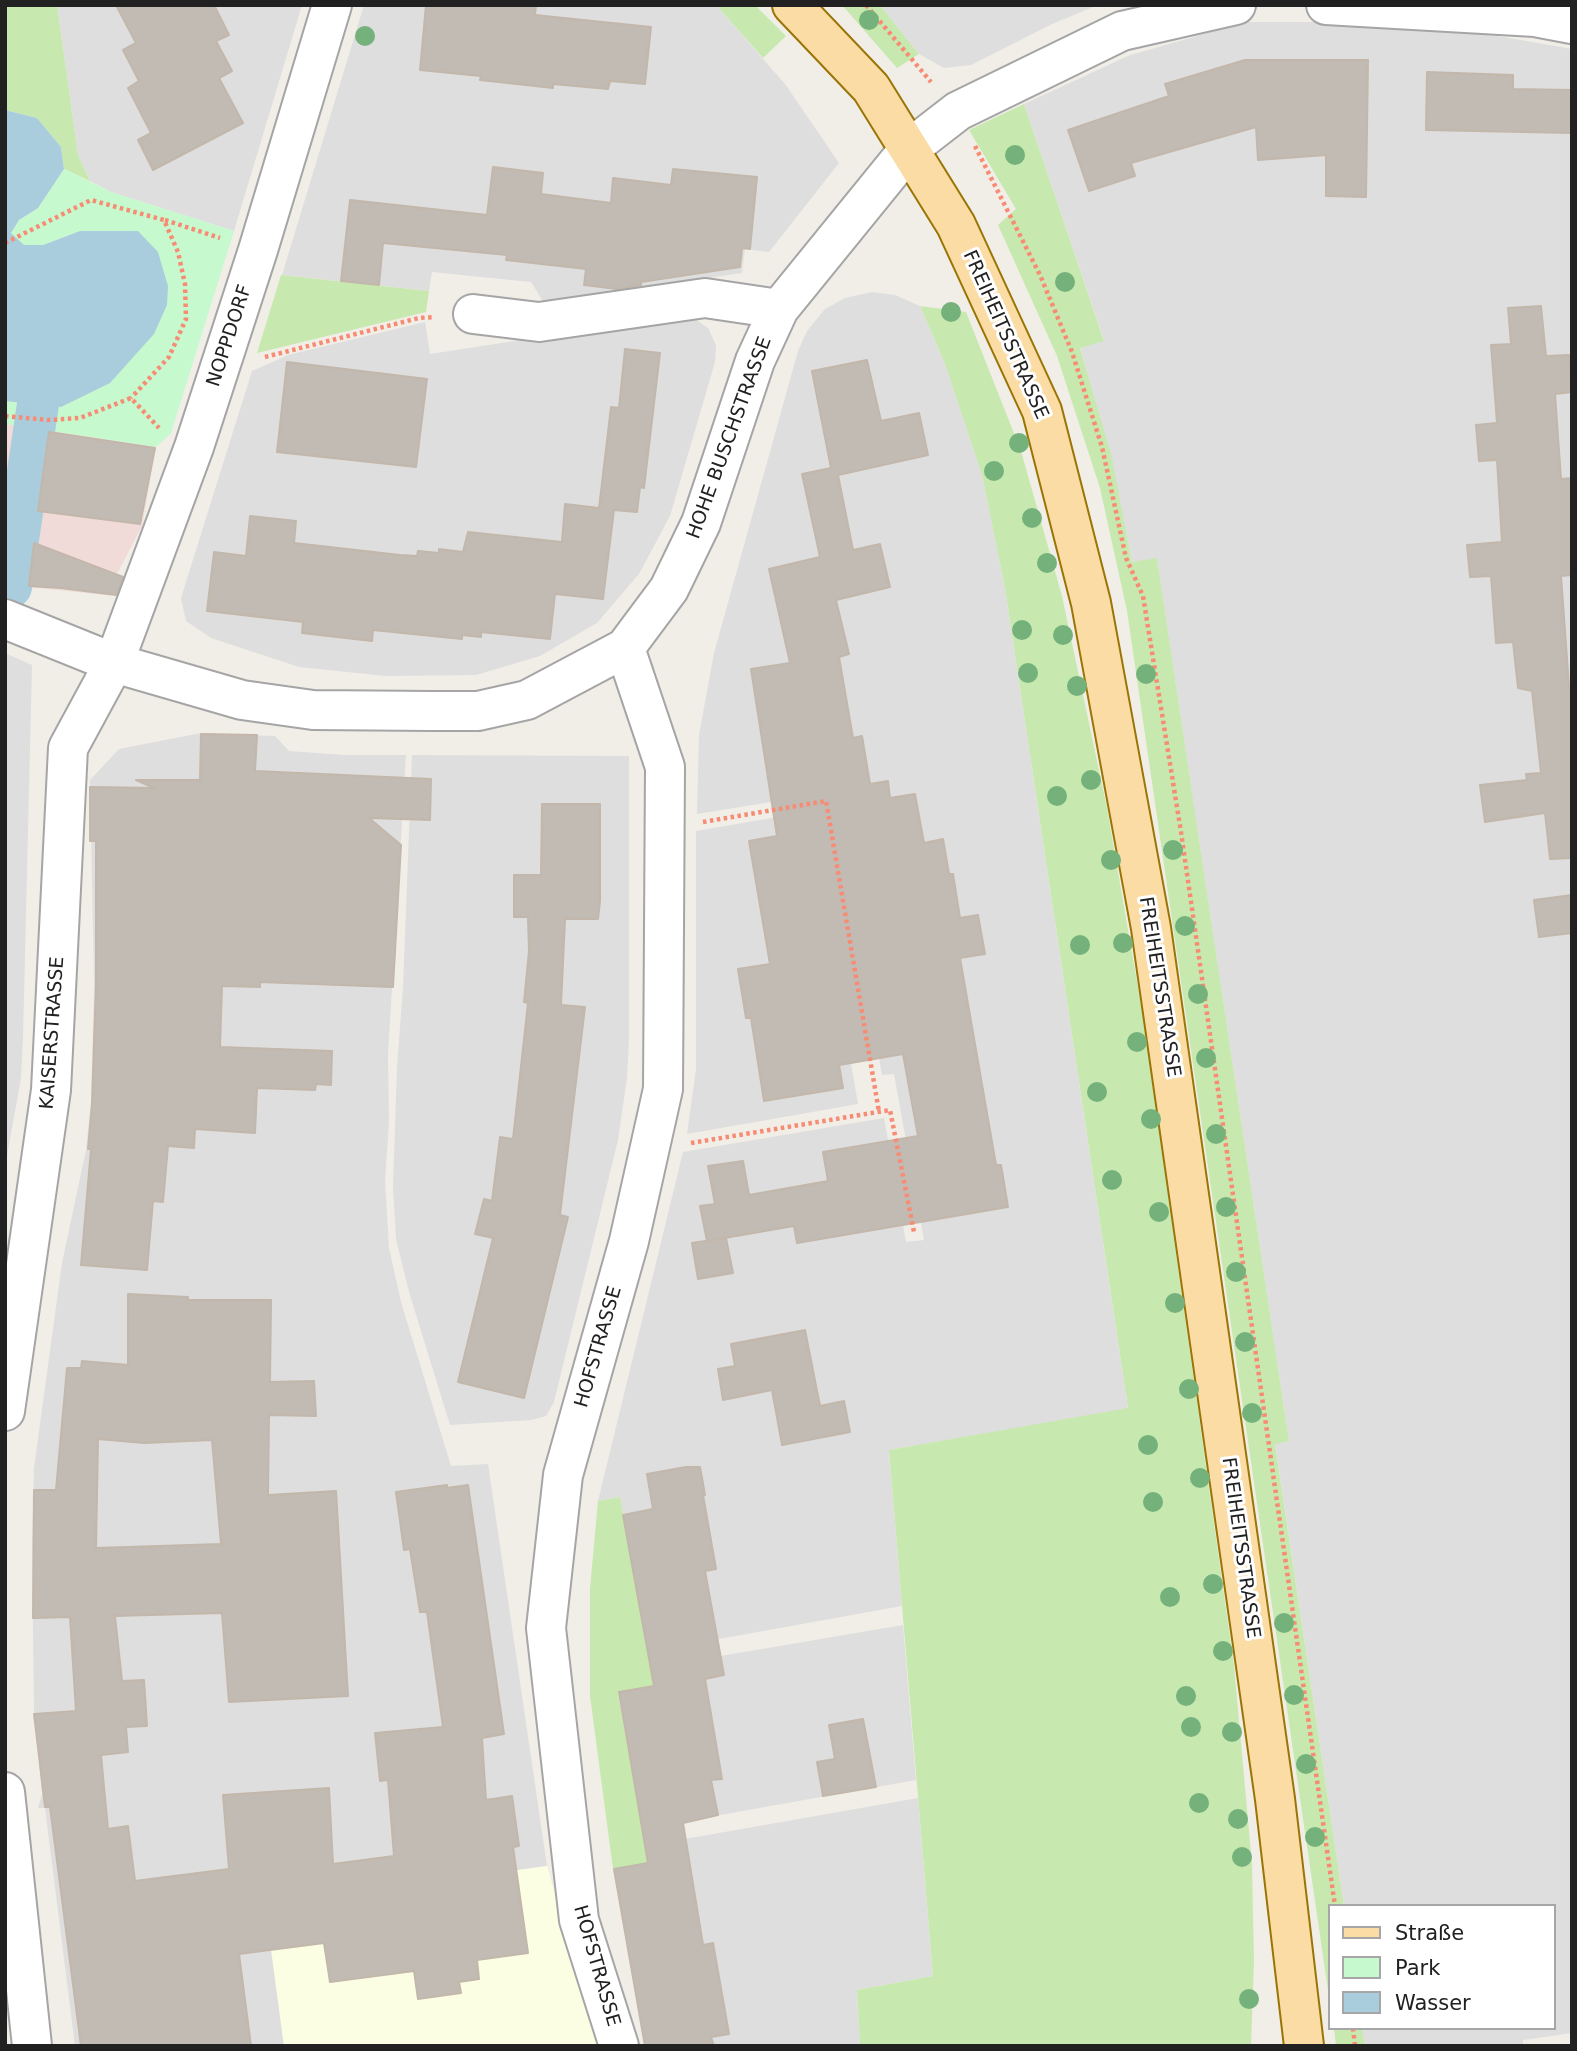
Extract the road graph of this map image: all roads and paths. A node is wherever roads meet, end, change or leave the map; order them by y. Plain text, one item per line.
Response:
1 (332, 5) edge
2 (792, 5) edge
3 (1236, 5) edge
4 (1326, 5) edge
5 (1572, 23) edge
6 (909, 149) junction
7 (164, 220) junction
8 (5, 243) edge
9 (258, 250) junction
10 (779, 309) junction
11 (473, 314) joint
12 (219, 369) junction
13 (131, 398) junction
14 (5, 416) edge
15 (194, 447) junction
16 (5, 619) edge
17 (625, 648) junction
18 (114, 663) junction
19 (665, 829) junction
20 (879, 1112) junction
21 (649, 1150) junction
22 (914, 1232) dead end
23 (5, 1411) edge
24 (5, 1792) edge
25 (32, 2046) edge
26 (619, 2046) edge
27 (1304, 2046) edge

1 - 9 street, NOPPDORF
2 - 6 main road, FREIHEITSSTRASSE
3 - 6 street, HOHE BUSCHSTRASSE
4 - 5 street
6 - 10 street, HOHE BUSCHSTRASSE
6 - 27 main road, FREIHEITSSTRASSE
7 - 8 path
7 - 9 path
7 - 13 path
9 - 12 street, NOPPDORF
10 - 11 street, HOHE BUSCHSTRASSE
10 - 17 street, HOHE BUSCHSTRASSE
11 - 12 path
12 - 15 street, NOPPDORF
13 - 14 path
13 - 15 path
15 - 18 street, NOPPDORF
16 - 18 street, HOHE BUSCHSTRASSE
17 - 18 street, HOHE BUSCHSTRASSE
17 - 19 street, HOFSTRASSE
18 - 23 street, KAISERSTRASSE
19 - 20 path
19 - 21 street, HOFSTRASSE
20 - 21 path
20 - 22 path
21 - 26 street, HOFSTRASSE
24 - 25 street

